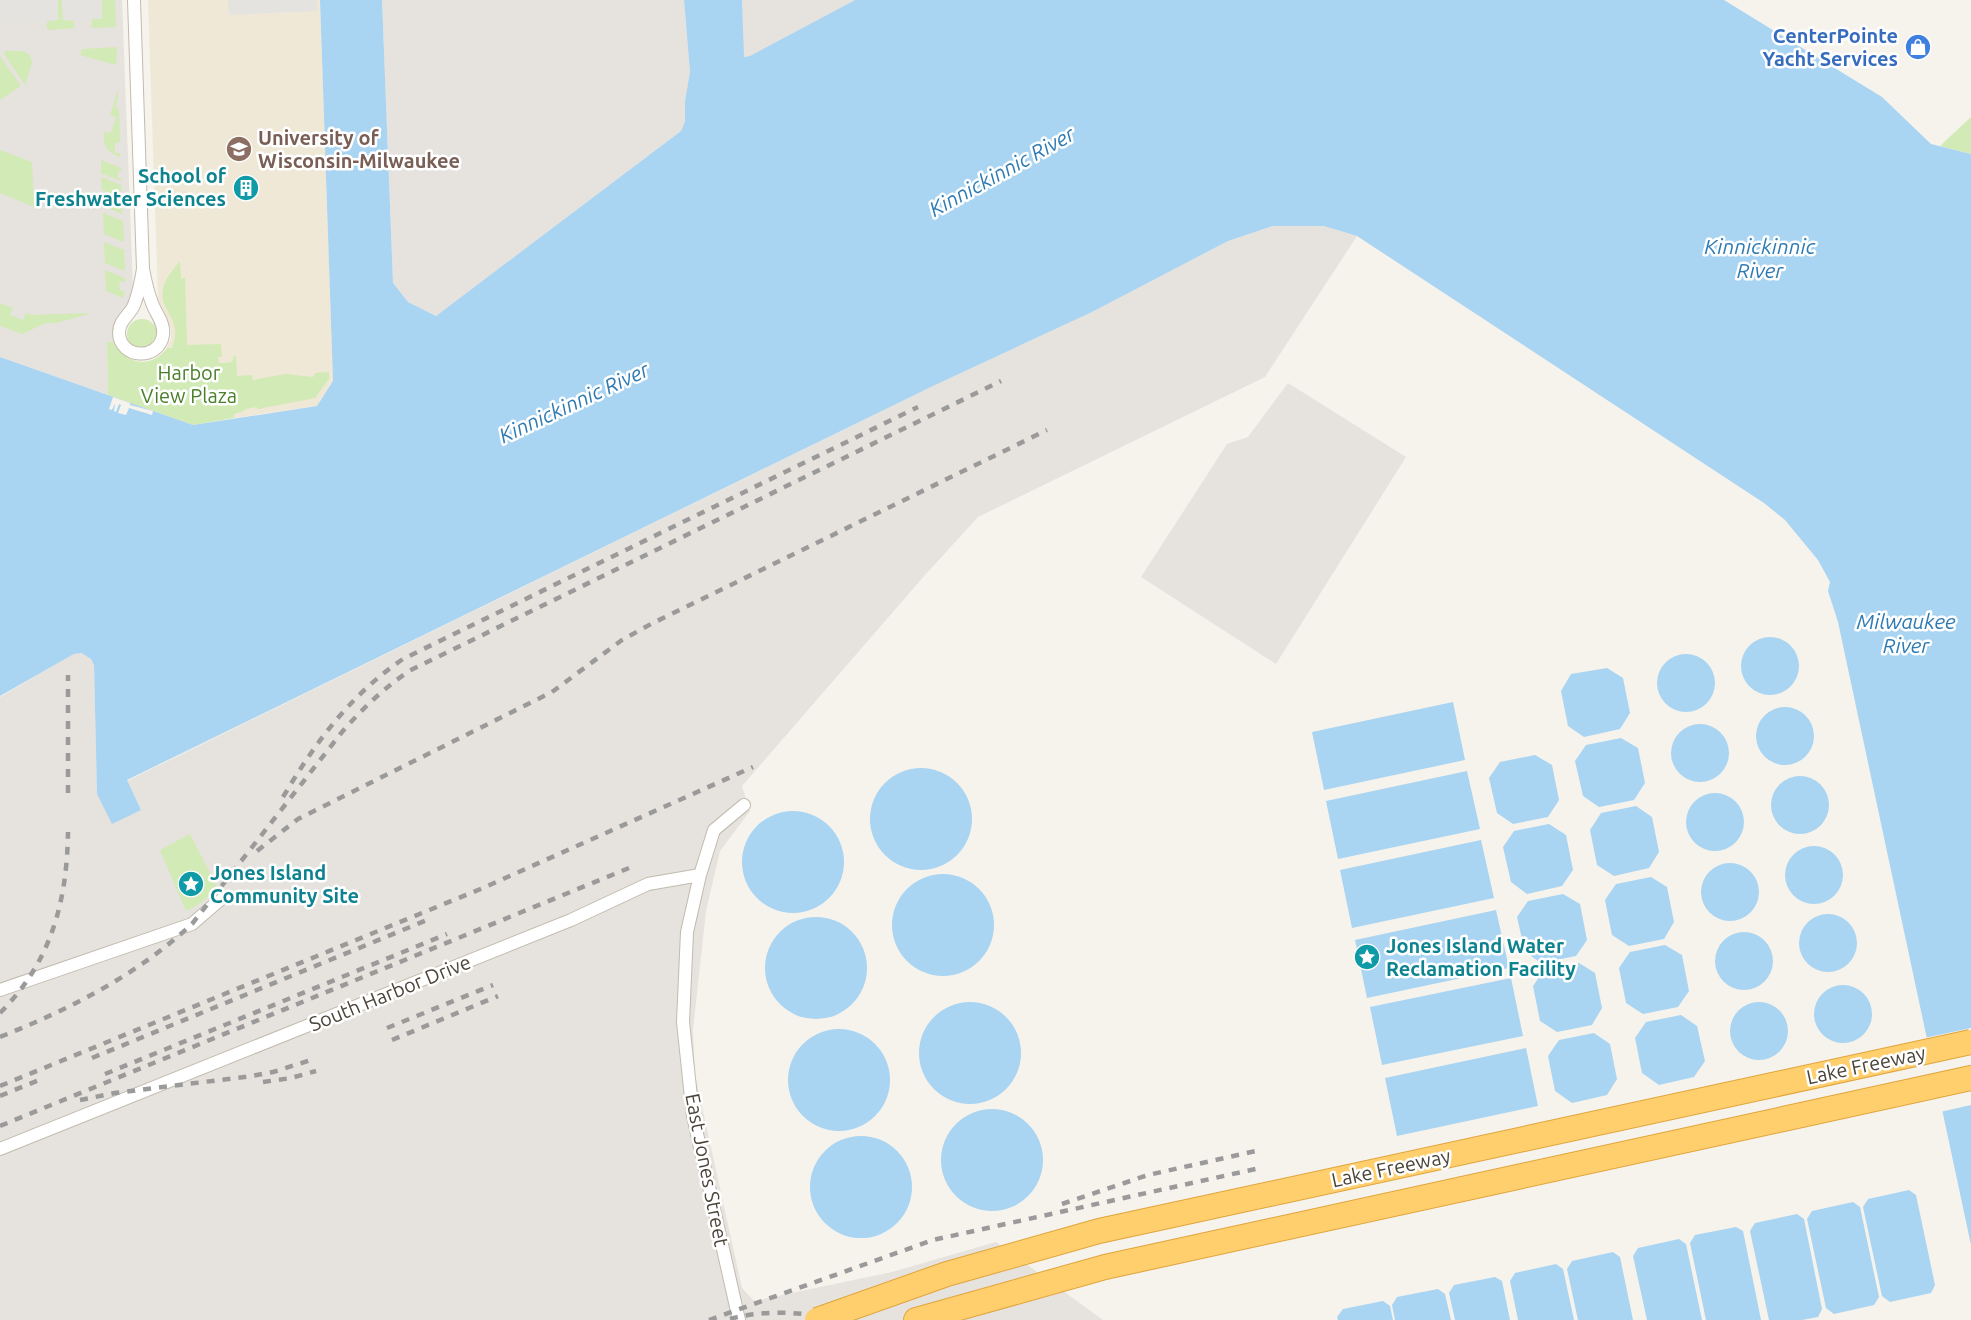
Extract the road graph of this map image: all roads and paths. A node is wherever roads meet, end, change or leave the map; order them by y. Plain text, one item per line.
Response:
1 (134, 0) edge
2 (143, 268) junction
3 (744, 805) dead end
4 (700, 875) junction
5 (221, 899) dead end
6 (0, 990) edge
7 (1971, 1042) edge
8 (1971, 1078) edge
9 (0, 1149) edge
10 (739, 1320) edge
11 (817, 1320) edge
12 (916, 1320) edge

1 - 2 street
2 - 2 street
3 - 4 street
4 - 9 street, South Harbor Drive
4 - 10 street, East Jones Street
5 - 6 street
7 - 11 highway, Lake Freeway, bridge
8 - 12 highway, Lake Freeway

